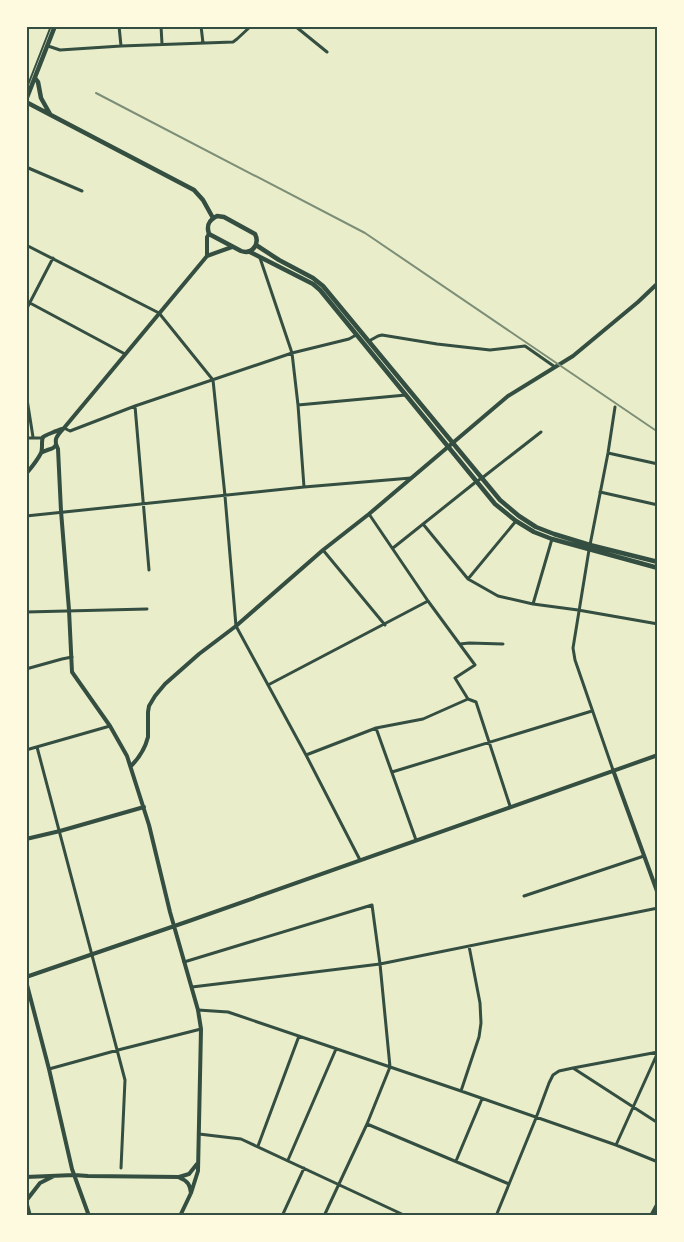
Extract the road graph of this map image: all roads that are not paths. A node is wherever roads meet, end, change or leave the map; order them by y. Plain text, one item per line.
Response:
1 (51, 26) edge
2 (55, 26) edge
3 (119, 26) edge
4 (161, 26) edge
5 (202, 26) edge
6 (251, 26) edge
7 (295, 26) edge
8 (203, 43) junction
9 (162, 44) junction
10 (48, 46) junction
11 (121, 46) junction
12 (327, 52) dead end
13 (35, 78) junction
14 (26, 90) edge
15 (26, 101) edge
16 (51, 115) junction
17 (26, 167) edge
18 (82, 191) dead end
19 (213, 218) junction
20 (209, 234) junction
21 (26, 244) edge
22 (256, 245) junction
23 (232, 247) junction
24 (250, 252) junction
25 (207, 256) junction
26 (260, 257) junction
27 (53, 258) junction
28 (658, 284) edge
29 (30, 303) junction
30 (26, 310) edge
31 (159, 313) junction
32 (357, 335) junction
33 (369, 341) junction
34 (292, 353) junction
35 (125, 354) junction
36 (555, 367) junction
37 (213, 380) junction
38 (410, 391) junction
39 (26, 392) edge
40 (406, 395) junction
41 (298, 405) junction
42 (135, 406) junction
43 (615, 407) dead end
44 (64, 428) junction
45 (541, 432) dead end
46 (51, 434) junction
47 (26, 438) edge
48 (33, 438) junction
49 (43, 438) junction
50 (56, 442) junction
51 (453, 443) junction
52 (448, 447) junction
53 (46, 448) junction
54 (608, 453) junction
55 (58, 462) junction
56 (658, 464) edge
57 (26, 474) edge
58 (411, 478) junction
59 (482, 478) junction
60 (477, 481) junction
61 (304, 487) junction
62 (600, 492) junction
63 (225, 496) junction
64 (143, 504) junction
65 (658, 505) edge
66 (61, 511) junction
67 (369, 514) junction
68 (26, 516) edge
69 (519, 516) junction
70 (516, 521) junction
71 (423, 524) junction
72 (553, 536) junction
73 (590, 547) junction
74 (392, 548) junction
75 (323, 550) junction
76 (658, 562) edge
77 (658, 568) edge
78 (149, 570) dead end
79 (468, 579) junction
80 (428, 601) junction
81 (533, 604) junction
82 (147, 609) dead end
83 (69, 610) junction
84 (578, 610) junction
85 (26, 612) edge
86 (658, 624) edge
87 (385, 625) junction
88 (236, 626) junction
89 (460, 644) junction
90 (503, 644) dead end
91 (72, 657) junction
92 (26, 669) edge
93 (268, 684) junction
94 (468, 699) junction
95 (592, 710) junction
96 (110, 726) junction
97 (376, 728) junction
98 (489, 743) junction
99 (37, 747) junction
100 (26, 750) edge
101 (306, 755) junction
102 (658, 755) edge
103 (131, 766) junction
104 (613, 770) junction
105 (392, 772) junction
106 (510, 806) junction
107 (144, 807) junction
108 (60, 831) junction
109 (26, 839) edge
110 (416, 840) junction
111 (644, 856) junction
112 (360, 860) junction
113 (658, 894) edge
114 (524, 896) dead end
115 (658, 908) edge
116 (175, 926) junction
117 (469, 946) junction
118 (92, 954) junction
119 (184, 962) junction
120 (380, 964) junction
121 (26, 977) edge
122 (26, 981) edge
123 (192, 988) junction
124 (198, 1010) junction
125 (201, 1029) junction
126 (299, 1036) junction
127 (336, 1049) junction
128 (118, 1050) junction
129 (658, 1052) edge
130 (390, 1067) junction
131 (573, 1068) junction
132 (49, 1069) junction
133 (461, 1091) junction
134 (482, 1099) junction
135 (633, 1106) junction
136 (536, 1118) junction
137 (658, 1123) edge
138 (367, 1124) junction
139 (199, 1134) junction
140 (616, 1145) junction
141 (258, 1146) junction
142 (288, 1160) junction
143 (456, 1161) junction
144 (198, 1162) junction
145 (658, 1162) edge
146 (121, 1168) dead end
147 (304, 1168) junction
148 (26, 1171) edge
149 (56, 1175) junction
150 (74, 1175) junction
151 (27, 1177) edge
152 (179, 1177) junction
153 (340, 1184) junction
154 (509, 1184) junction
155 (191, 1193) junction
156 (26, 1201) edge
157 (658, 1203) edge
158 (656, 1210) edge
159 (30, 1216) edge
160 (89, 1216) edge
161 (180, 1216) edge
162 (282, 1216) edge
163 (324, 1216) edge
164 (406, 1216) edge
165 (496, 1216) edge
166 (651, 1216) edge

1 - 14 lane
2 - 10 main road
3 - 11 street
4 - 9 street
5 - 8 street
6 - 8 street
7 - 12 street
8 - 9 street
9 - 11 street
10 - 11 street
10 - 13 main road
13 - 15 main road
13 - 16 main road
15 - 16 main road
16 - 19 main road
17 - 18 street
19 - 20 main road
19 - 22 main road
20 - 23 main road
20 - 25 street
21 - 27 street
22 - 24 main road
22 - 33 main road
23 - 24 main road
23 - 25 street
24 - 26 main road
25 - 31 street
26 - 32 main road
26 - 34 street
27 - 29 street
27 - 31 street
28 - 36 street
29 - 30 street
29 - 35 street
31 - 35 street
31 - 37 street
32 - 34 street
32 - 40 main road
33 - 36 street
33 - 38 main road
34 - 37 street
34 - 41 street
35 - 44 street
36 - 51 street
37 - 42 street
37 - 63 street
38 - 40 street
38 - 51 main road
39 - 48 street
40 - 41 street
40 - 52 main road
41 - 61 street
42 - 44 street
42 - 64 street
43 - 54 street
44 - 46 street
44 - 50 street
45 - 59 street
46 - 49 street
46 - 50 street
47 - 48 street
48 - 49 street
49 - 53 street
50 - 53 street
50 - 55 street
51 - 52 street
51 - 59 main road
52 - 58 street
52 - 60 main road
53 - 55 street
53 - 57 street
54 - 56 street
54 - 62 street
55 - 66 street
58 - 61 street
58 - 67 street
59 - 60 street
59 - 69 main road
60 - 70 main road
60 - 71 street
61 - 63 street
62 - 65 street
62 - 73 street
63 - 64 street
63 - 88 street
64 - 66 street
64 - 78 street
66 - 68 street
66 - 83 street
67 - 74 street
67 - 75 street
69 - 70 street
69 - 72 main road
70 - 72 main road
70 - 79 street
71 - 74 street
71 - 79 street
72 - 73 main road
72 - 81 street
73 - 76 main road
73 - 77 main road
73 - 84 street
74 - 80 street
75 - 87 street
75 - 88 street
79 - 81 street
80 - 87 street
80 - 89 street
81 - 84 street
82 - 83 street
83 - 85 street
83 - 91 street
84 - 86 street
84 - 95 street
87 - 93 street
88 - 93 street
88 - 103 street
89 - 90 street
89 - 94 street
91 - 92 street
91 - 96 street
93 - 101 street
94 - 97 street
94 - 98 street
95 - 98 street
95 - 104 street
96 - 99 street
96 - 103 street
97 - 101 street
97 - 105 street
98 - 105 street
98 - 106 street
99 - 100 street
99 - 108 street
101 - 112 street
102 - 104 street
103 - 107 street
104 - 106 street
104 - 111 street
105 - 110 street
106 - 110 street
107 - 108 street
107 - 116 street
108 - 109 street
108 - 118 street
110 - 112 street
111 - 113 street
111 - 114 street
112 - 116 street
115 - 117 street
116 - 118 street
116 - 119 street
117 - 120 street
117 - 133 street
118 - 121 street
118 - 128 street
119 - 120 street
119 - 123 street
120 - 123 street
120 - 130 street
122 - 132 street
123 - 124 street
124 - 125 street
124 - 126 street
125 - 128 street
125 - 139 street
126 - 127 street
126 - 141 street
127 - 130 street
127 - 142 street
128 - 132 street
128 - 146 street
129 - 131 street
129 - 135 street
130 - 133 street
130 - 138 street
131 - 135 street
131 - 136 street
132 - 150 street
133 - 134 street
134 - 136 street
134 - 143 street
135 - 137 street
135 - 140 street
136 - 140 street
136 - 154 street
138 - 143 street
138 - 153 street
139 - 141 street
139 - 144 street
140 - 145 street
141 - 142 street
142 - 147 street
143 - 154 street
144 - 152 street
144 - 155 street
147 - 153 street
147 - 162 street
148 - 151 lane
149 - 150 street
149 - 151 street
149 - 156 street
150 - 152 street
150 - 160 street
152 - 155 street
153 - 163 street
153 - 164 street
154 - 165 street
155 - 161 street
156 - 159 street
157 - 158 street
158 - 166 street

